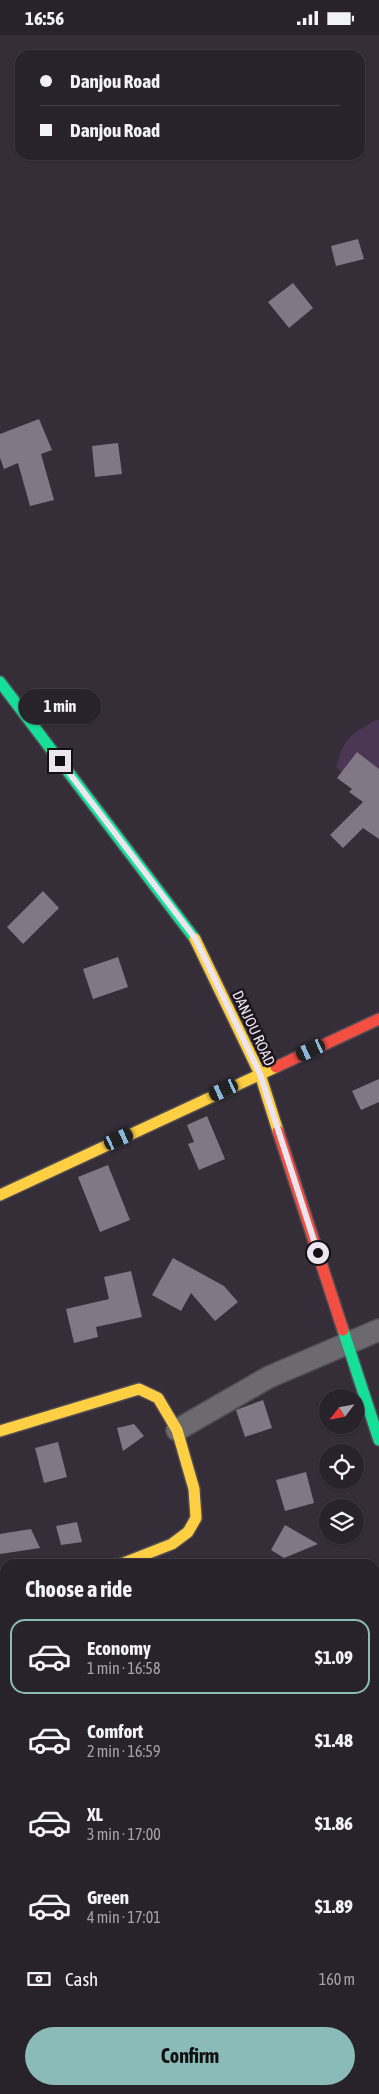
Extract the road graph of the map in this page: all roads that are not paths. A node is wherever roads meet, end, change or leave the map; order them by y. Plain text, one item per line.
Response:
1 (0, 682) edge
2 (379, 1019) edge
3 (260, 1074) junction
4 (0, 1195) edge
5 (379, 1330) edge
6 (347, 1343) junction
7 (177, 1430) junction
8 (0, 1431) edge
9 (379, 1440) edge
10 (134, 1559) edge

1 - 3 street, DANJOU ROAD
2 - 3 street
3 - 4 street
3 - 6 street, DANJOU ROAD
5 - 6 street
6 - 7 street
6 - 9 street, DANJOU ROAD
7 - 8 street
7 - 10 street

